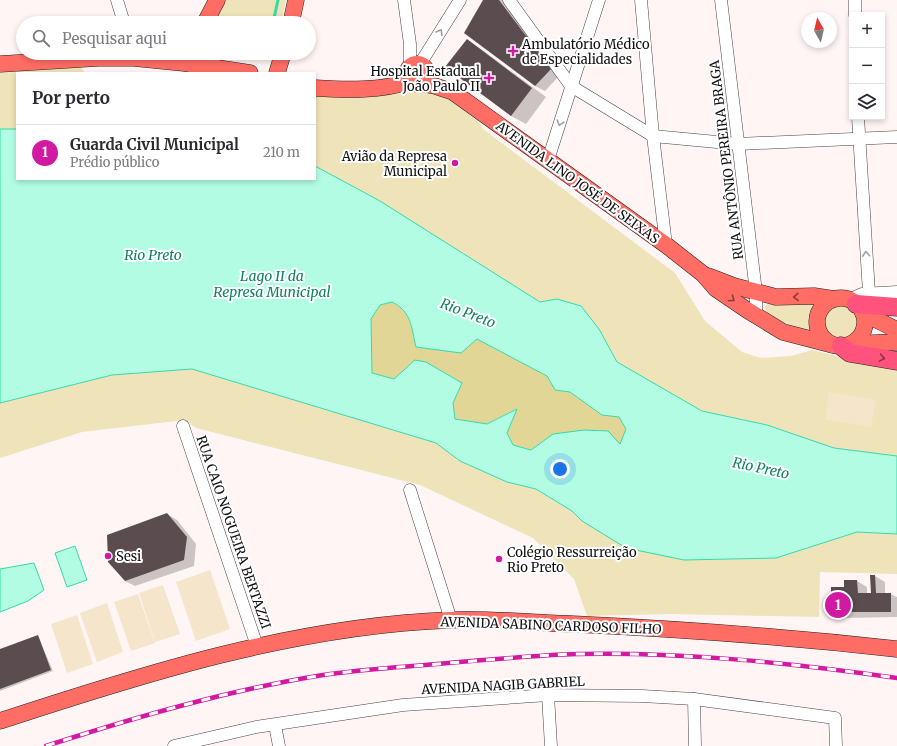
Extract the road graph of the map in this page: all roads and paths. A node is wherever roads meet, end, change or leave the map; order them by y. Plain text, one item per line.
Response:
1 (118, 0) edge
2 (217, 0) edge
3 (296, 0) edge
4 (404, 0) edge
5 (460, 0) edge
6 (509, 0) edge
7 (599, 0) edge
8 (641, 0) edge
9 (721, 0) edge
10 (855, 0) edge
11 (855, 12) edge
12 (122, 16) edge
13 (209, 16) edge
14 (293, 16) edge
15 (57, 60) edge
16 (195, 60) edge
17 (280, 60) edge
18 (0, 64) edge
19 (246, 72) edge
20 (277, 72) edge
21 (416, 72) junction
22 (316, 77) edge
23 (571, 86) junction
24 (316, 88) edge
25 (858, 120) edge
26 (653, 136) junction
27 (897, 137) edge
28 (859, 139) junction
29 (738, 144) junction
30 (548, 160) junction
31 (666, 245) junction
32 (703, 274) junction
33 (756, 292) junction
34 (897, 292) edge
35 (854, 302) junction
36 (897, 307) edge
37 (756, 316) junction
38 (897, 330) edge
39 (897, 342) edge
40 (841, 345) junction
41 (897, 361) edge
42 (184, 426) dead end
43 (410, 490) dead end
44 (450, 620) junction
45 (257, 646) junction
46 (897, 649) edge
47 (548, 695) junction
48 (694, 699) junction
49 (0, 721) edge
50 (275, 725) junction
51 (179, 745) edge
52 (279, 746) edge
53 (551, 746) edge
54 (695, 746) edge
55 (836, 746) edge

1 - 12 street
2 - 13 main road
3 - 14 main road
4 - 21 street
21 -> 5 street
6 - 23 street
7 - 23 street
8 - 26 street
9 - 29 street, RUA ANTÔNIO PEREIRA BRAGA
10 - 11 street
15 - 18 main road
16 - 19 main road
17 - 20 main road
21 - 22 main road, AVENIDA LINO JOSÉ DE SEIXAS
21 - 24 main road, AVENIDA LINO JOSÉ DE SEIXAS
21 - 30 main road, AVENIDA LINO JOSÉ DE SEIXAS
23 - 26 street
23 -> 30 street
25 - 28 street
26 - 29 street
26 - 31 street
27 - 28 street
28 - 29 street
35 -> 28 street
29 - 33 street, RUA ANTÔNIO PEREIRA BRAGA
30 - 31 main road, AVENIDA LINO JOSÉ DE SEIXAS
31 - 32 main road, AVENIDA LINO JOSÉ DE SEIXAS
32 - 33 main road, AVENIDA LINO JOSÉ DE SEIXAS
32 -> 37 main road, AVENIDA LINO JOSÉ DE SEIXAS
35 -> 33 main road, AVENIDA LINO JOSÉ DE SEIXAS
33 - 37 street, RUA ANTÔNIO PEREIRA BRAGA
34 - 35 street
35 - 36 highway
35 - 38 main road, AVENIDA LINO JOSÉ DE SEIXAS
35 - 40 main road
35 - 40 main road
37 - 40 main road, AVENIDA LINO JOSÉ DE SEIXAS
39 - 40 main road, AVENIDA LINO JOSÉ DE SEIXAS
40 -> 41 highway
42 - 45 street, RUA CAIO NOGUEIRA BERTAZZI
43 - 44 street
44 - 45 main road, AVENIDA SABINO CARDOSO FILHO
44 - 46 main road, AVENIDA SABINO CARDOSO FILHO
45 - 49 main road, AVENIDA SABINO CARDOSO FILHO
47 - 48 street, AVENIDA NAGIB GABRIEL
47 - 50 street, AVENIDA NAGIB GABRIEL
47 - 53 street
48 - 54 street
48 - 55 street, AVENIDA NAGIB GABRIEL
50 - 51 street, AVENIDA NAGIB GABRIEL
50 - 52 street

